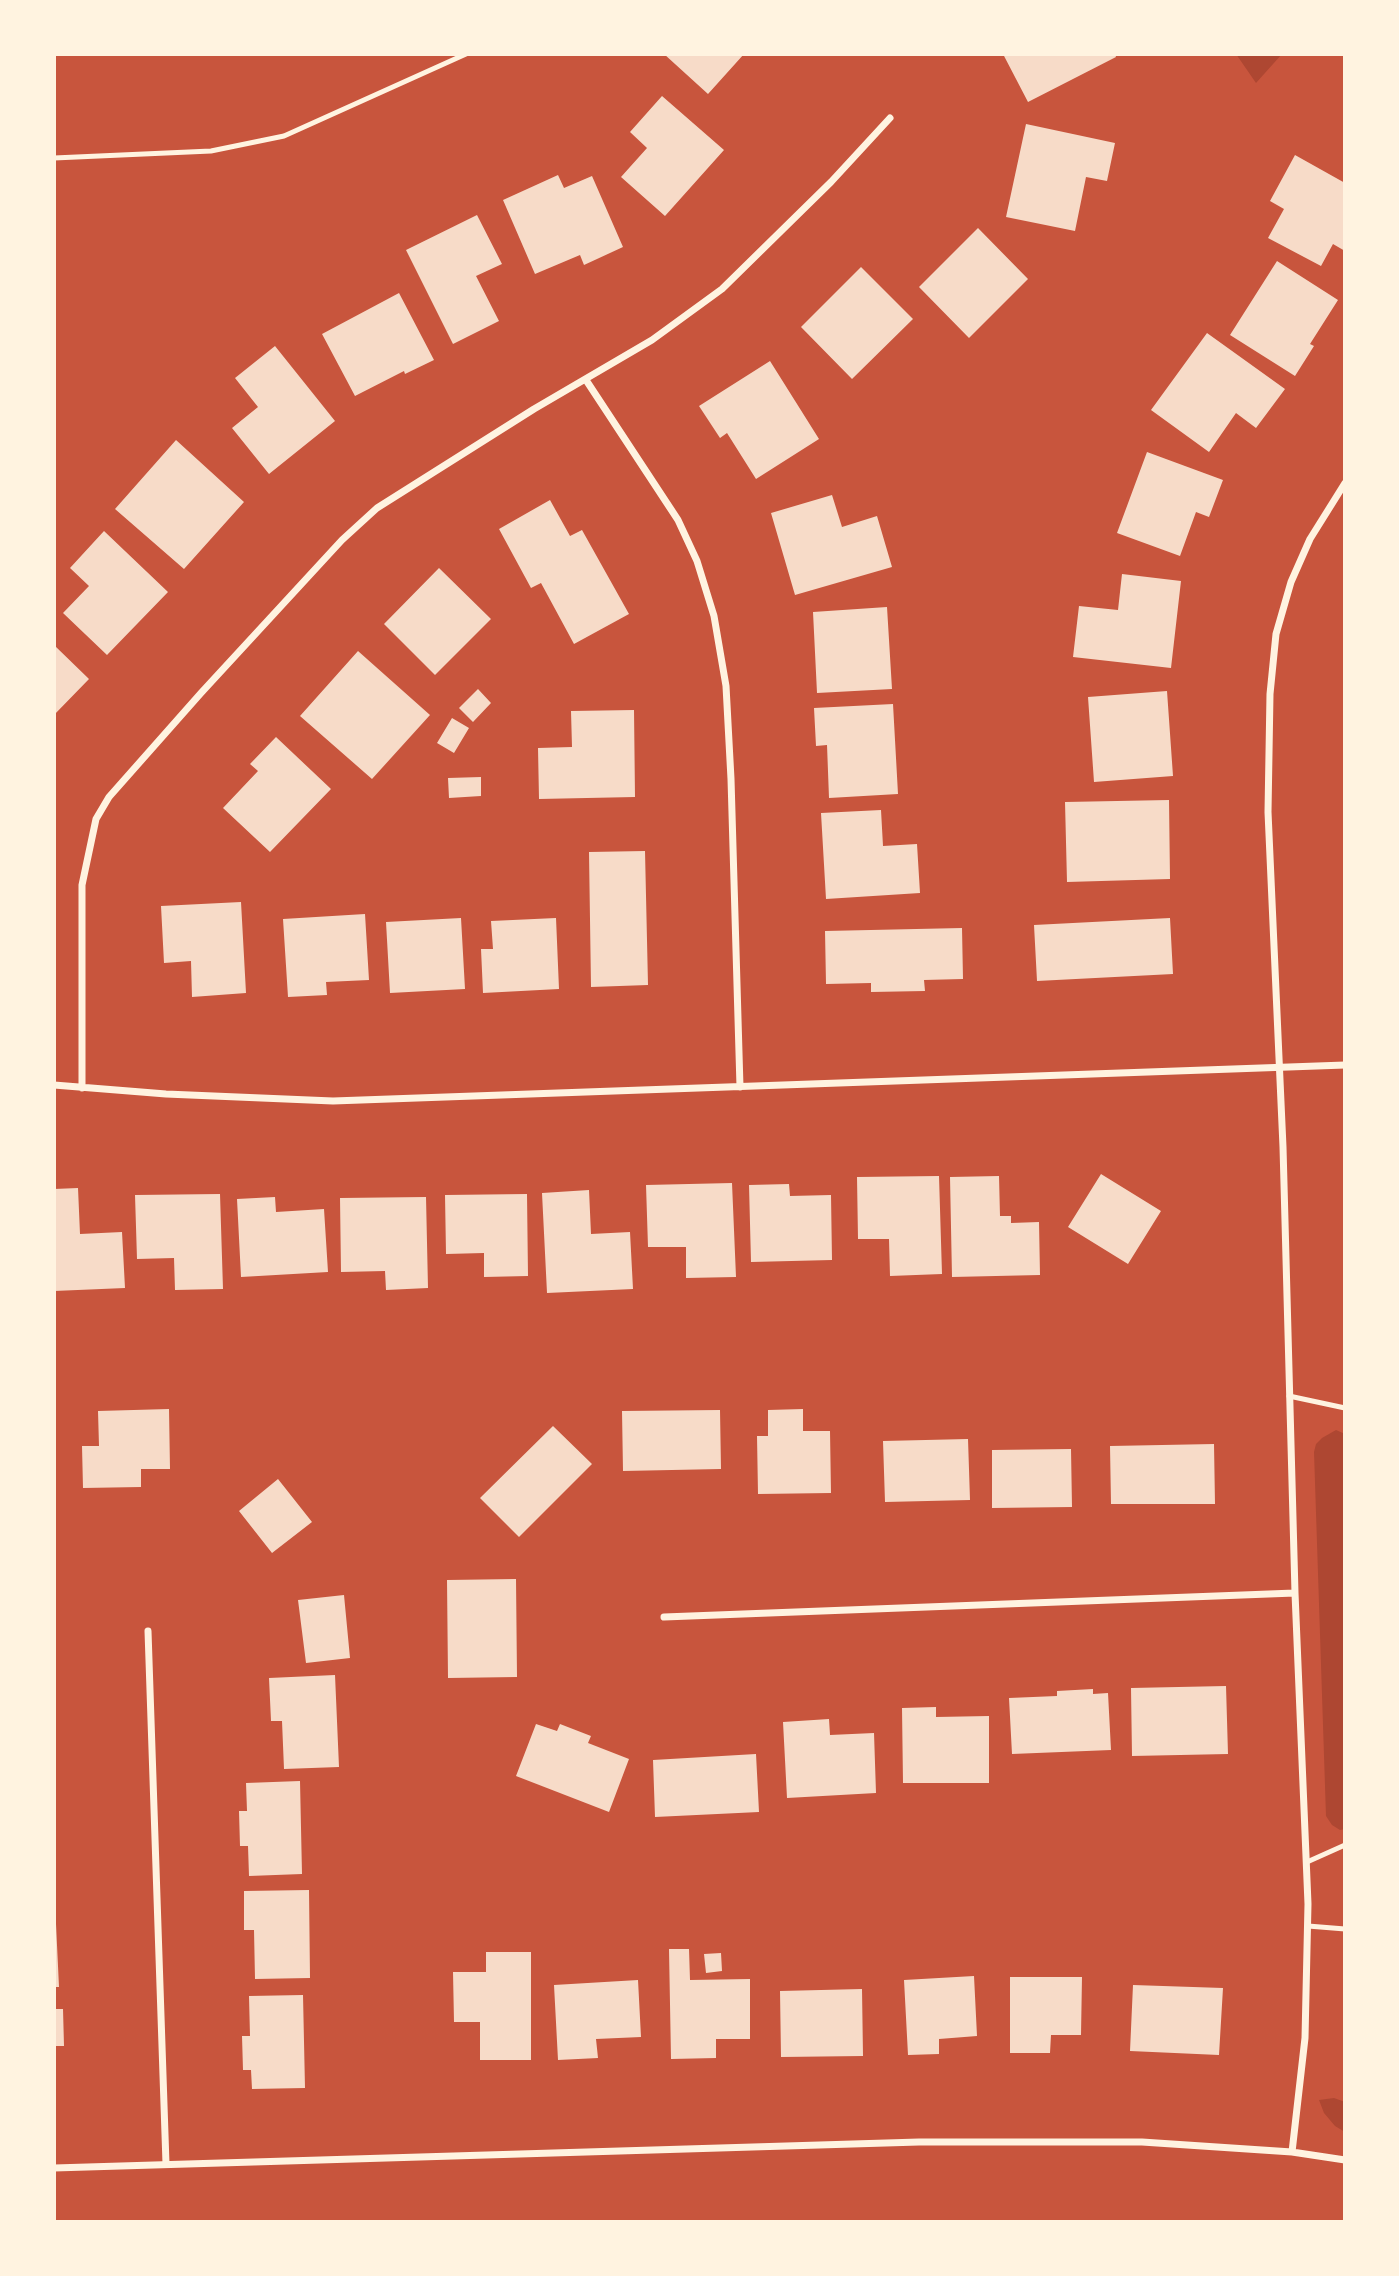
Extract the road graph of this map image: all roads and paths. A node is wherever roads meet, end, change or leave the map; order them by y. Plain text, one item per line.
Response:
1 (466, 54) edge
2 (890, 118) dead end
3 (54, 158) edge
4 (586, 380) junction
5 (1345, 483) edge
6 (1345, 1065) edge
7 (1278, 1068) junction
8 (54, 1085) edge
9 (740, 1087) junction
10 (82, 1088) junction
11 (1289, 1396) junction
12 (1345, 1408) edge
13 (1295, 1593) junction
14 (664, 1617) dead end
15 (148, 1631) dead end
16 (1345, 1845) edge
17 (1307, 1862) junction
18 (1308, 1926) junction
19 (1345, 1929) edge
20 (1292, 2152) junction
21 (1345, 2160) edge
22 (166, 2164) junction
23 (54, 2168) edge

1 - 3 lane
2 - 4 street
4 - 9 street
4 - 10 street
5 - 7 street
6 - 7 street
7 - 9 street
7 - 11 street
8 - 10 street
9 - 10 street
11 - 12 lane
11 - 13 street
13 - 14 street
13 - 17 street
15 - 22 street
16 - 17 lane
17 - 18 street
18 - 19 lane
18 - 20 street
20 - 21 street
20 - 22 street
22 - 23 street

